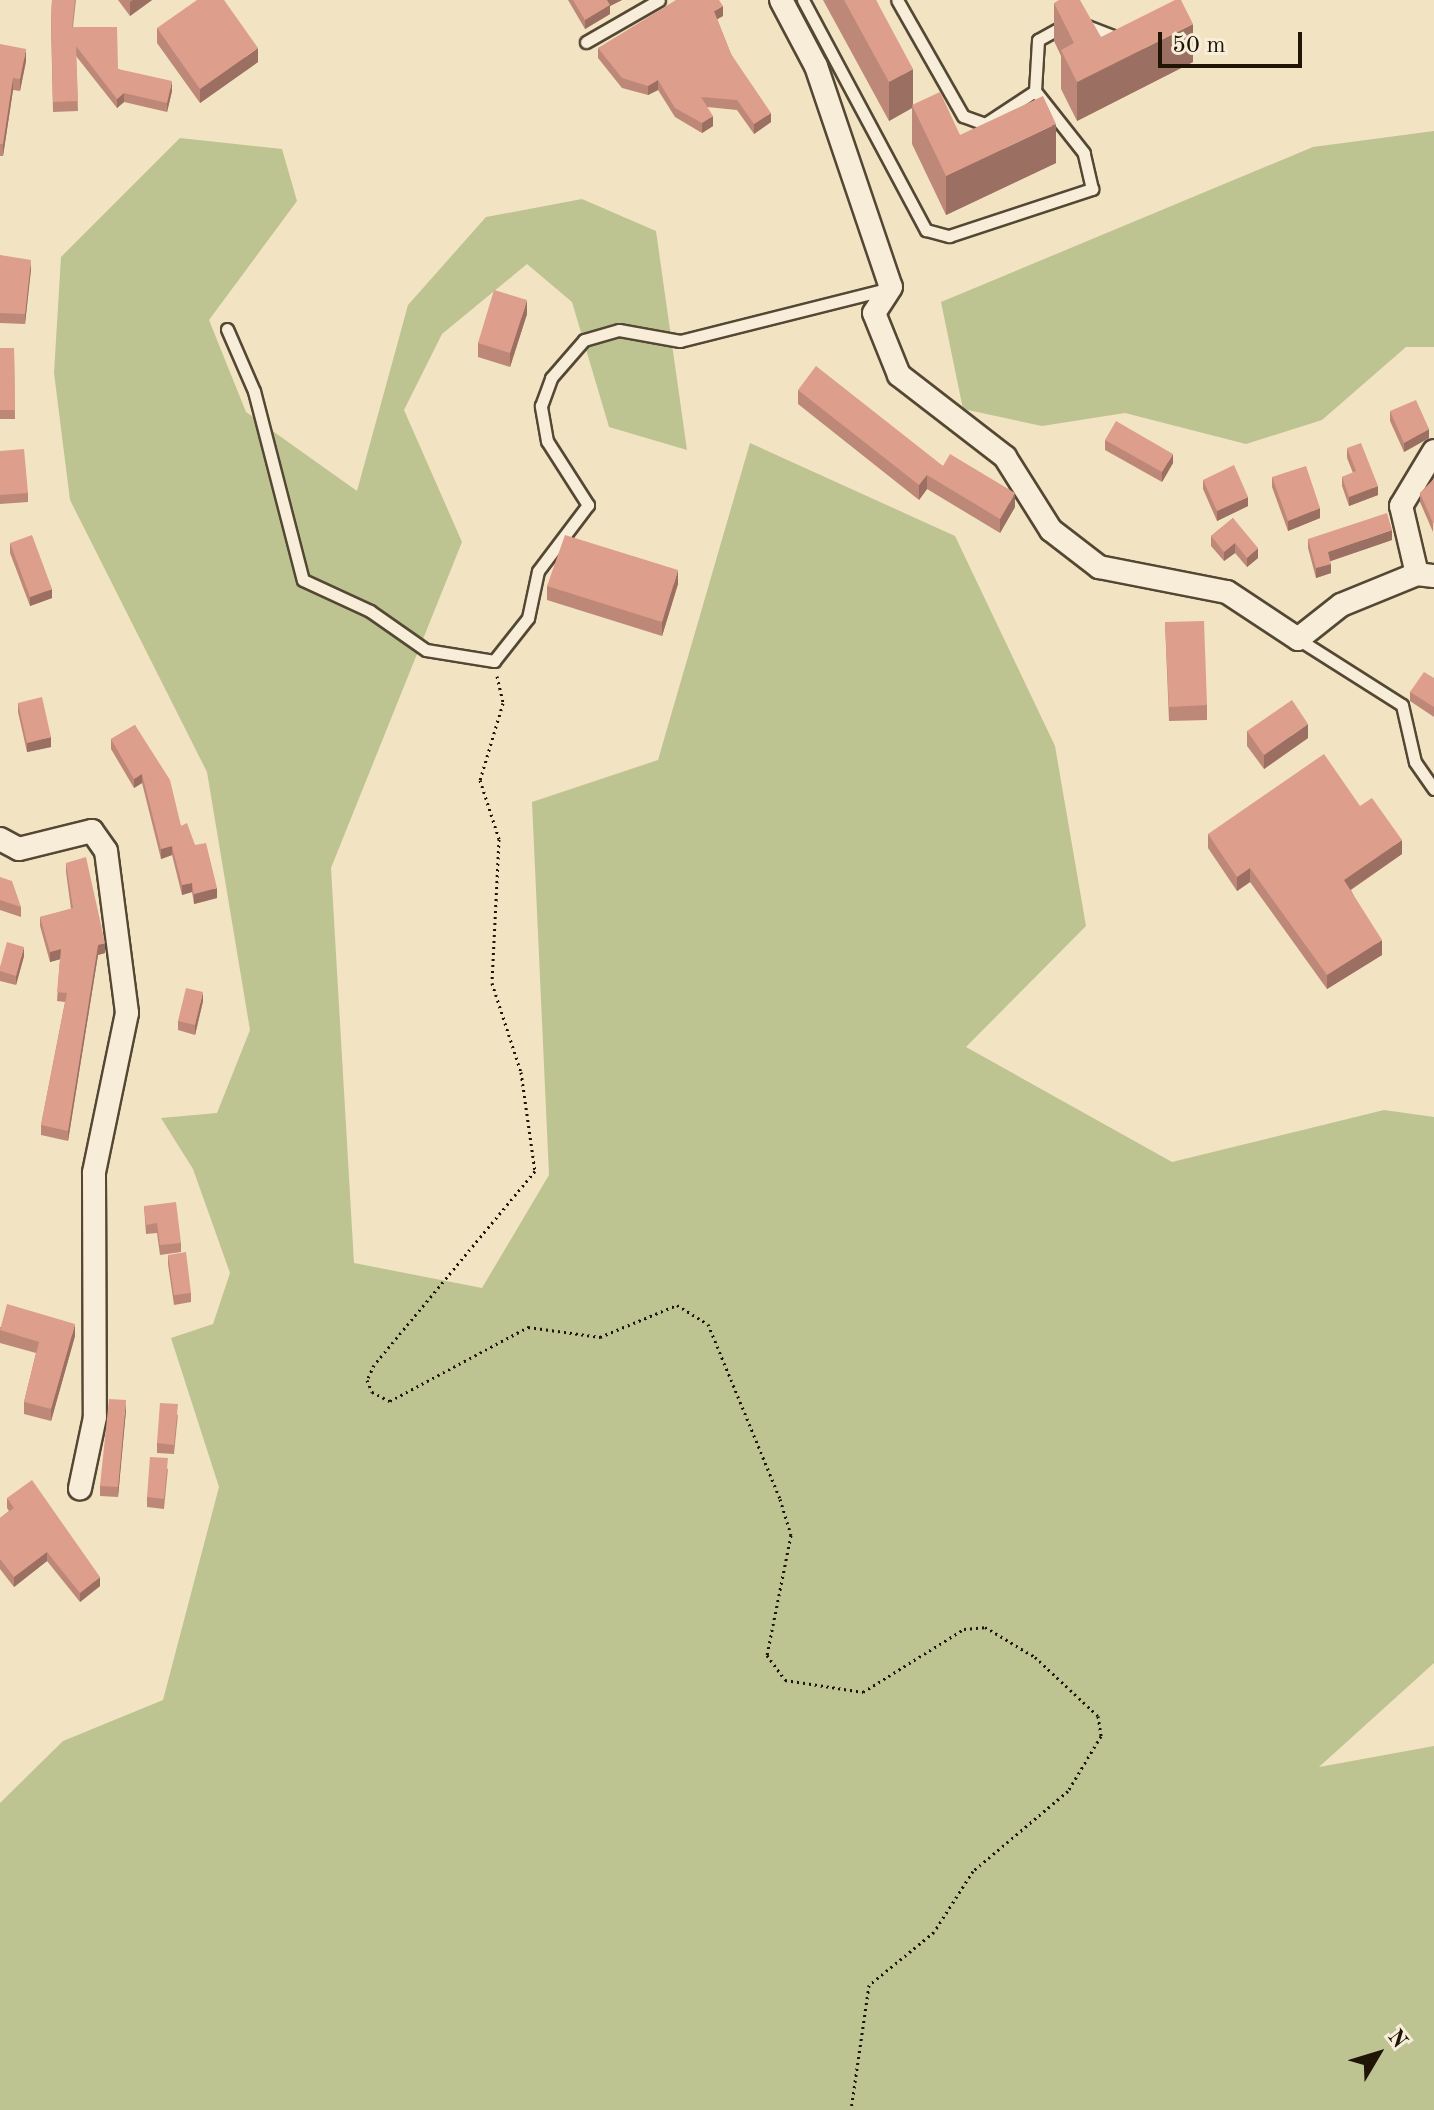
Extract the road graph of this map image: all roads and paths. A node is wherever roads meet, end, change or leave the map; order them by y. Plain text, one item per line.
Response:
1 (659, 0) edge
2 (781, 0) edge
3 (803, 0) edge
4 (897, 0) edge
5 (586, 42) dead end
6 (1132, 43) edge
7 (1035, 91) junction
8 (891, 287) junction
9 (227, 329) dead end
10 (1434, 451) edge
11 (1426, 575) edge
12 (1298, 639) junction
13 (494, 661) junction
14 (1434, 789) edge
15 (0, 839) edge
16 (80, 1488) dead end
17 (851, 2110) edge

1 - 5 lane
2 - 8 street
3 - 7 lane
4 - 7 lane
6 - 7 lane
8 - 12 street
8 - 13 lane
9 - 13 lane
10 - 11 street
11 - 12 street
12 - 14 lane
13 - 17 path
15 - 16 street

